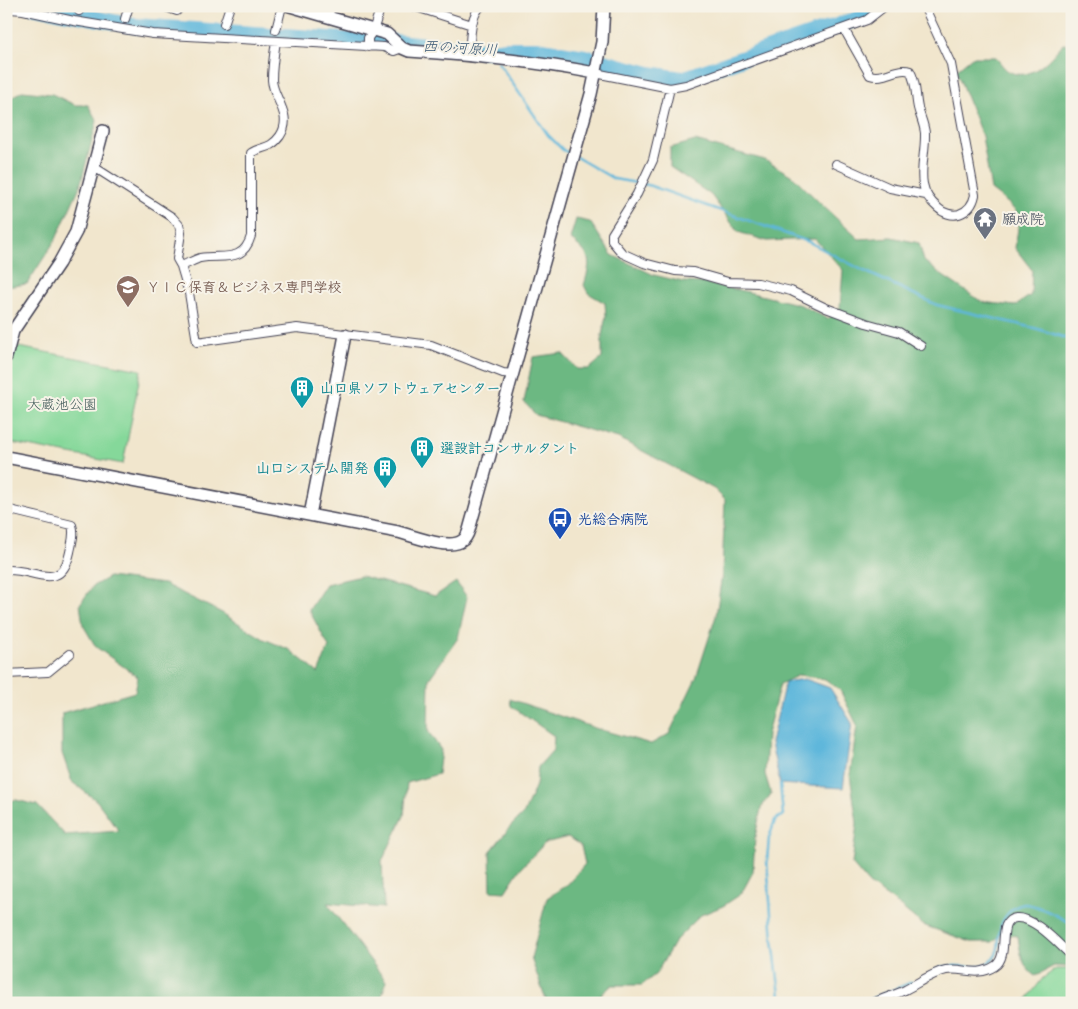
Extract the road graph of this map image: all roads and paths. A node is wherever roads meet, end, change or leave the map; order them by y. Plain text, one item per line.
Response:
1 (8, 6) edge
2 (129, 6) edge
3 (163, 6) edge
4 (179, 6) edge
5 (230, 6) edge
6 (282, 6) edge
7 (290, 6) edge
8 (381, 6) edge
9 (413, 6) edge
10 (481, 6) edge
11 (604, 6) edge
12 (884, 6) edge
13 (924, 6) edge
14 (330, 12) edge
15 (125, 19) dead end
16 (224, 24) dead end
17 (472, 25) junction
18 (276, 30) dead end
19 (844, 30) junction
20 (369, 40) junction
21 (276, 41) junction
22 (399, 44) junction
23 (469, 54) junction
24 (595, 73) junction
25 (670, 88) junction
26 (103, 131) dead end
27 (836, 164) dead end
28 (94, 167) junction
29 (926, 195) junction
30 (181, 266) junction
31 (345, 335) junction
32 (921, 346) dead end
33 (6, 357) edge
34 (513, 374) junction
35 (6, 456) edge
36 (6, 509) edge
37 (310, 515) junction
38 (6, 570) edge
39 (70, 654) dead end
40 (6, 674) edge
41 (1072, 956) edge
42 (873, 1003) edge

1 - 21 street
2 - 15 street
3 - 4 street
5 - 16 street
6 - 18 street
7 - 14 street
8 - 20 street
9 - 17 street
10 - 17 street
11 - 24 street
12 - 19 street
13 - 29 street
14 - 20 street
17 - 23 street
19 - 25 street
19 - 29 street
20 - 21 street
20 - 22 street
20 - 22 street
21 - 30 street
22 - 23 street
23 - 24 street
24 - 25 street
24 - 34 street
25 - 32 street
26 - 28 street
27 - 29 street
28 - 30 street
28 - 33 street
30 - 31 street
31 - 34 street
31 - 37 street
34 - 37 street
35 - 37 street
36 - 38 street
39 - 40 street
41 - 42 street

